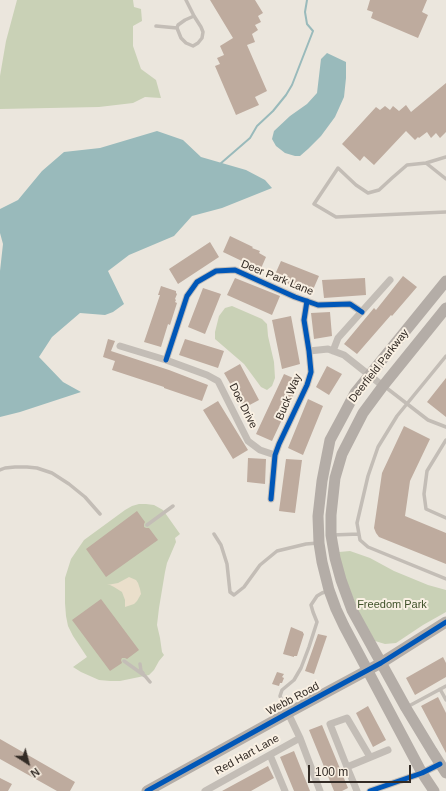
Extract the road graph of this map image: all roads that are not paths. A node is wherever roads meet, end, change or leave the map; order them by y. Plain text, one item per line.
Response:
1 (186, 0) edge
2 (194, 16) junction
3 (156, 26) dead end
4 (176, 28) junction
5 (446, 157) edge
6 (426, 163) junction
7 (446, 179) edge
8 (446, 212) edge
9 (390, 280) dead end
10 (446, 282) edge
11 (306, 301) junction
12 (446, 308) edge
13 (362, 312) junction
14 (120, 346) dead end
15 (309, 351) junction
16 (333, 351) junction
17 (446, 356) edge
18 (166, 360) junction
19 (370, 375) junction
20 (383, 386) junction
21 (407, 404) junction
22 (446, 427) edge
23 (446, 440) edge
24 (276, 455) junction
25 (0, 470) edge
26 (271, 499) dead end
27 (173, 506) dead end
28 (100, 514) dead end
29 (446, 518) edge
30 (147, 524) dead end
31 (214, 534) dead end
32 (359, 534) junction
33 (331, 535) junction
34 (319, 543) junction
35 (446, 579) edge
36 (329, 590) junction
37 (446, 622) edge
38 (124, 661) dead end
39 (381, 663) junction
40 (140, 664) dead end
41 (368, 670) junction
42 (145, 676) junction
43 (150, 682) dead end
44 (446, 686) edge
45 (440, 689) junction
46 (446, 700) edge
47 (406, 708) junction
48 (288, 713) junction
49 (300, 738) junction
50 (388, 750) dead end
51 (270, 755) junction
52 (370, 757) junction
53 (444, 766) edge
54 (347, 767) junction
55 (422, 773) junction
56 (283, 790) edge
57 (147, 791) edge
58 (205, 791) edge
59 (320, 791) edge
60 (357, 791) edge
61 (370, 791) edge
62 (434, 791) edge

1 - 2 lane
2 - 4 lane
2 - 4 lane
3 - 4 lane
5 - 6 lane
6 - 7 lane
6 - 8 lane
9 - 13 street
10 - 19 main road, Deerfield Parkway
11 - 13 street, Deer Park Lane
11 - 15 street, Buck Way
11 - 18 street, Deer Park Lane
12 - 20 main road, Deerfield Parkway
13 - 16 street
14 - 18 street, Doe Drive
15 - 16 street
15 - 24 street, Buck Way
16 - 19 street
17 - 21 lane
18 - 24 street, Doe Drive
19 - 20 street
19 - 34 main road, Deerfield Parkway
20 - 21 lane
20 - 33 main road, Deerfield Parkway
21 - 22 lane
21 - 32 lane
23 - 29 lane
24 - 26 street, Buck Way
25 - 28 lane
27 - 30 lane
31 - 34 lane
32 - 33 lane
32 - 35 lane
33 - 39 main road, Deerfield Parkway
34 - 36 main road, Deerfield Parkway
36 - 41 main road, Deerfield Parkway
36 - 48 lane
37 - 39 main road, Webb Road
38 - 42 lane
39 - 41 main road, Webb Road
39 - 47 main road, Deerfield Parkway
40 - 42 lane
41 - 48 main road, Webb Road
41 - 55 main road, Deerfield Parkway
42 - 43 lane
44 - 45 lane
45 - 46 lane
45 - 47 lane
47 - 53 main road, Deerfield Parkway
48 - 49 street
48 - 57 main road, Webb Road
49 - 51 street, Red Hart Lane
49 - 59 street
50 - 52 street
51 - 56 street
51 - 58 street, Red Hart Lane
52 - 54 street
52 - 54 street
53 - 55 street
54 - 60 street
55 - 61 street
55 - 62 main road, Deerfield Parkway

